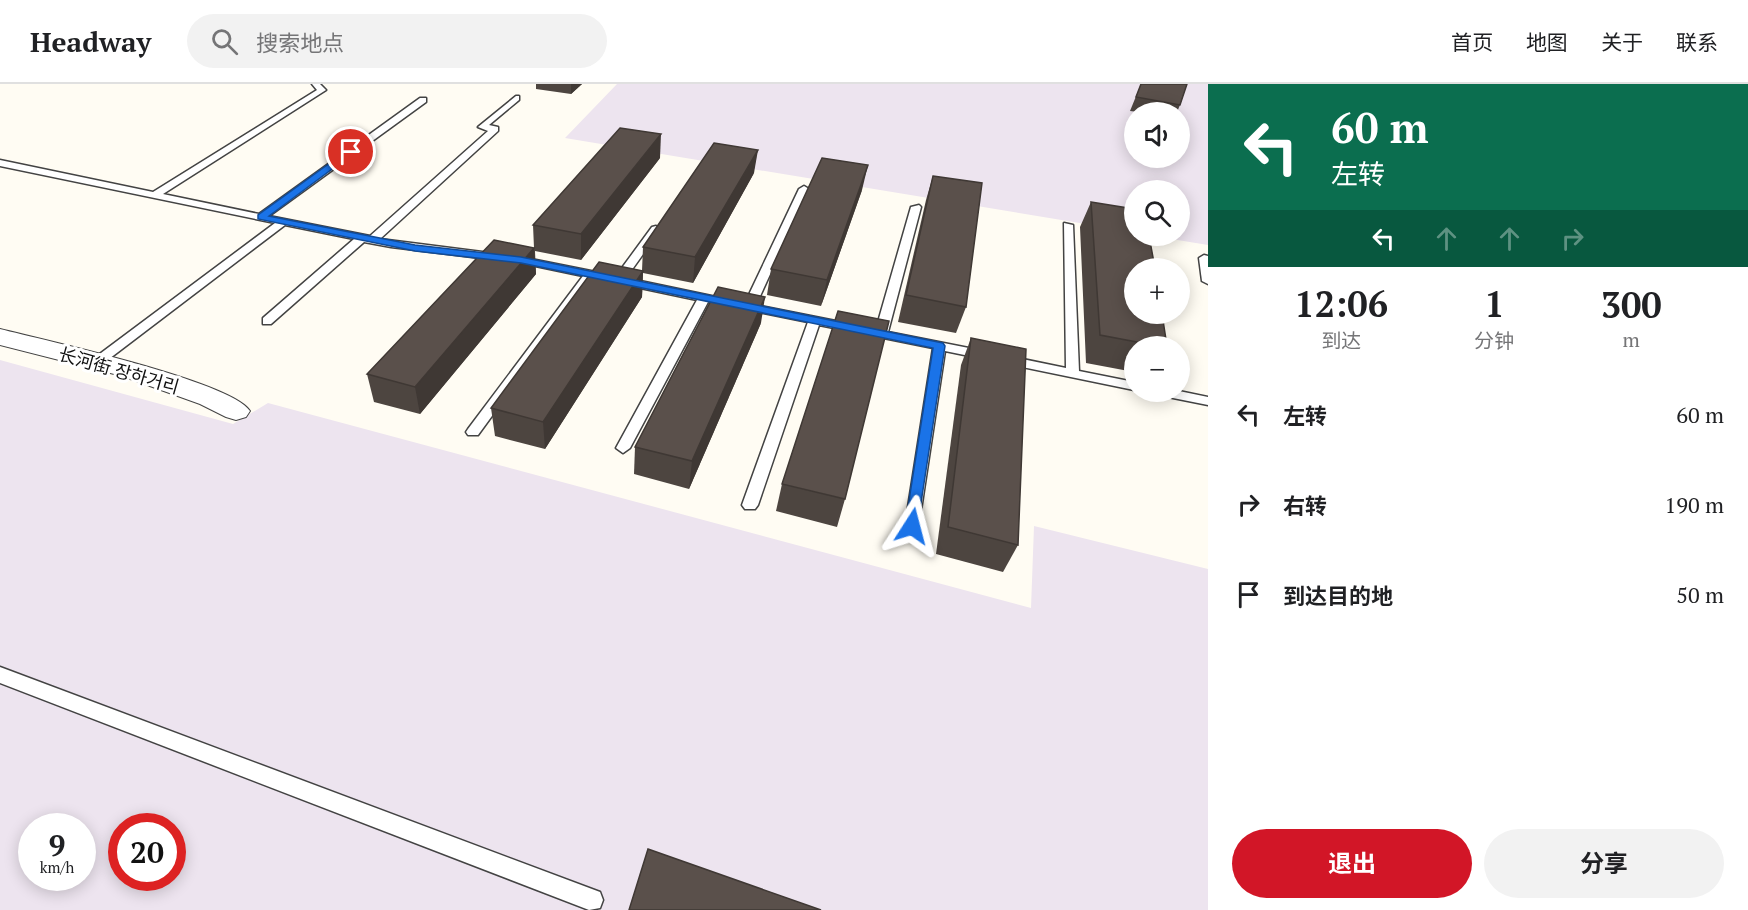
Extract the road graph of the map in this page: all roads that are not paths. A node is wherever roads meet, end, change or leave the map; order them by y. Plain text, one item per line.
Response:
1 (316, 84) edge
2 (516, 98) dead end
3 (423, 100) dead end
4 (0, 163) edge
5 (804, 189) dead end
6 (154, 195) junction
7 (916, 207) dead end
8 (261, 217) junction
9 (283, 222) junction
10 (661, 223) edge
11 (1068, 225) dead end
12 (367, 239) junction
13 (1204, 258) dead end
14 (590, 274) junction
15 (619, 280) junction
16 (1208, 281) edge
17 (704, 298) junction
18 (749, 307) junction
19 (815, 320) junction
20 (267, 321) dead end
21 (881, 334) junction
22 (0, 337) edge
23 (939, 346) junction
24 (97, 362) junction
25 (1073, 373) junction
26 (1124, 384) edge
27 (1190, 397) edge
28 (1208, 401) edge
29 (236, 411) dead end
30 (473, 432) dead end
31 (623, 448) dead end
32 (750, 505) dead end
33 (912, 526) dead end
34 (0, 675) edge
35 (592, 900) dead end

1 - 6 lane
2 - 12 lane
3 - 8 lane
4 - 6 lane
5 - 18 lane
6 - 8 lane
7 - 21 lane
8 - 9 lane
9 - 12 lane
9 - 24 lane
10 - 15 lane
11 - 25 lane
12 - 14 lane
12 - 20 lane
13 - 16 lane
14 - 15 lane
14 - 30 lane
15 - 17 lane
17 - 18 lane
17 - 31 lane
18 - 19 lane
19 - 21 lane
19 - 32 lane
21 - 23 lane
22 - 24 street, 长河街 장하거리
23 - 25 lane
23 - 33 lane
24 - 29 street, 长河街 장하거리
25 - 26 lane
27 - 28 lane
34 - 35 lane

